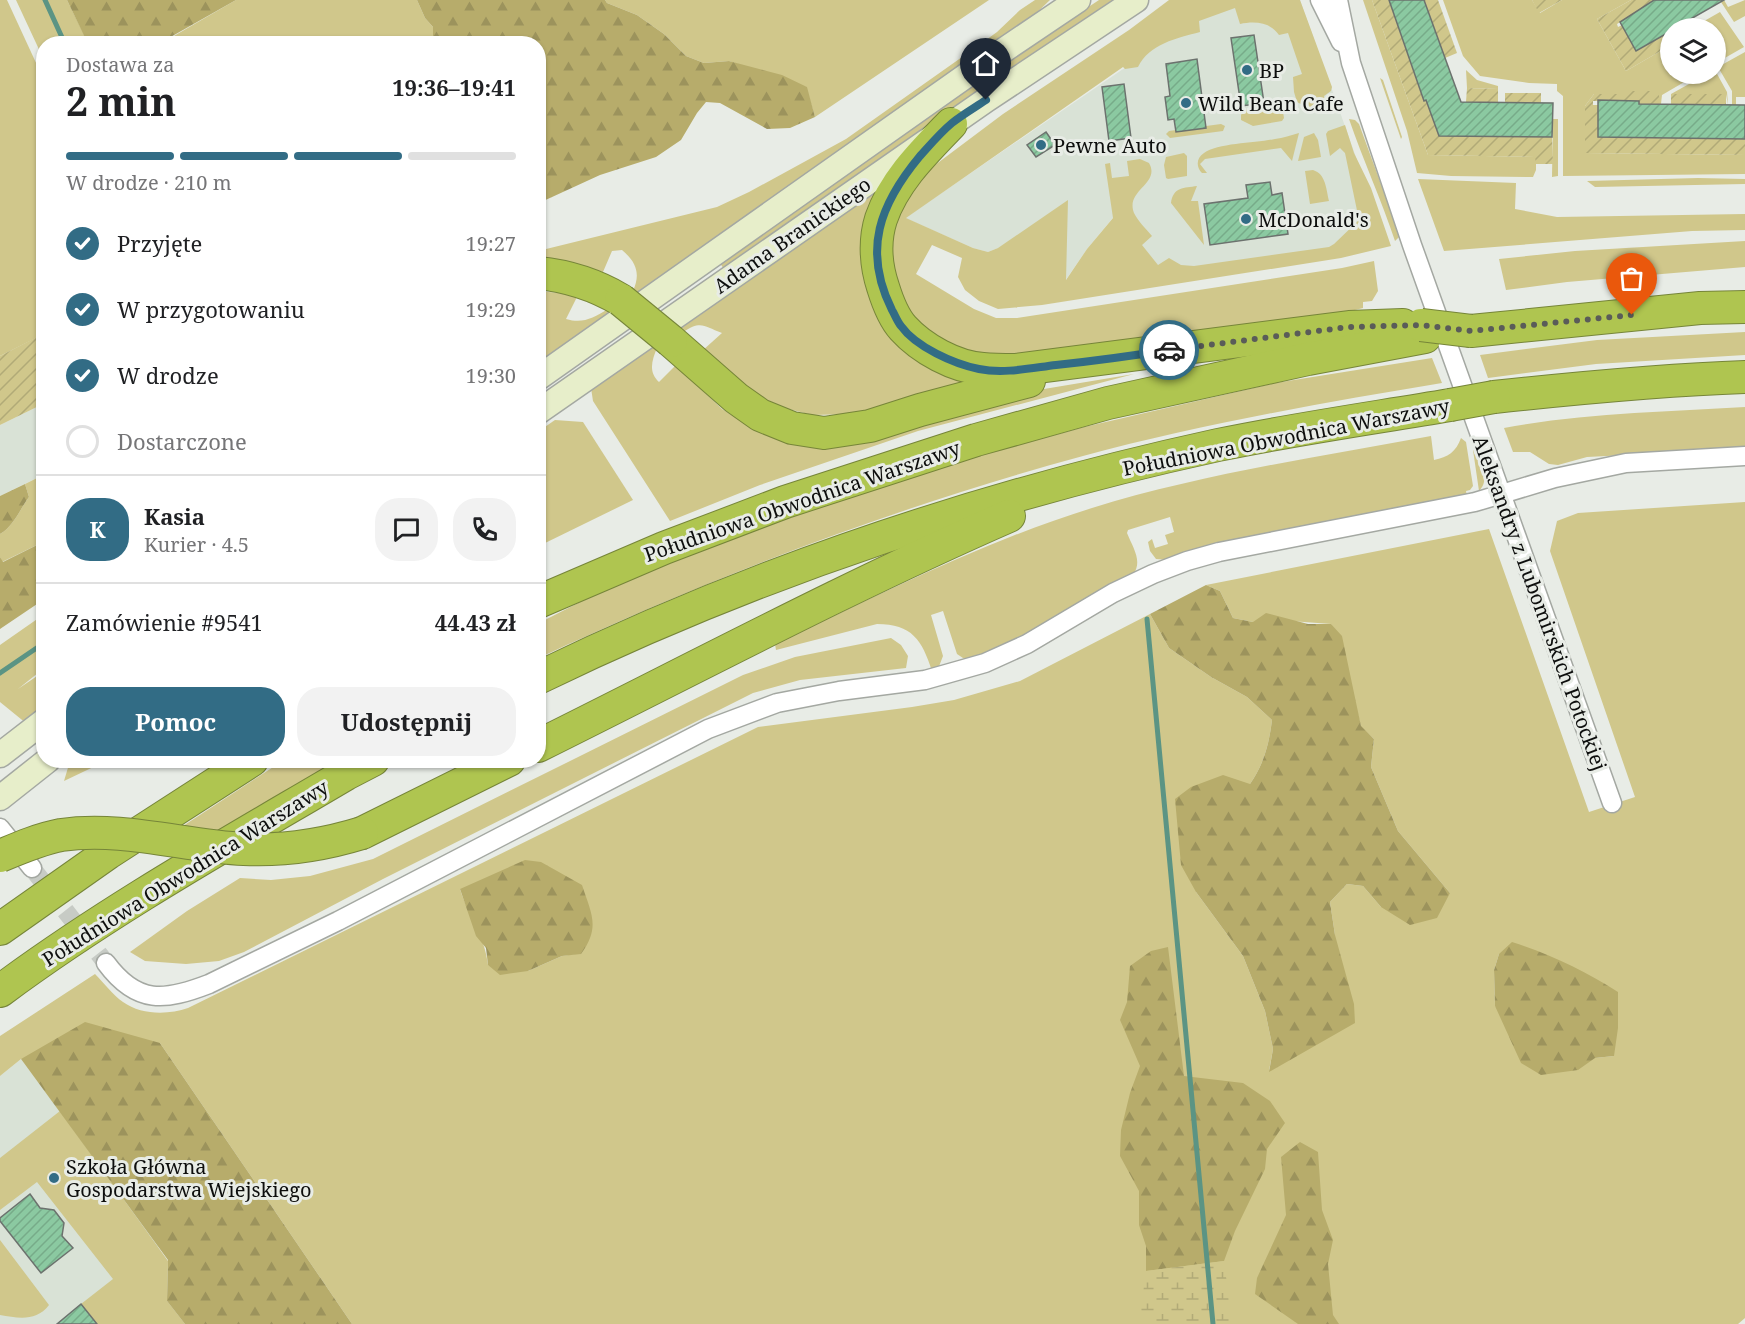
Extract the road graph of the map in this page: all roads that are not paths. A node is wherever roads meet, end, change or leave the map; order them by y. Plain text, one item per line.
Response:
1 (1078, 0) edge
2 (1136, 0) edge
3 (1320, 0) edge
4 (1338, 0) edge
5 (1351, 63) junction
6 (951, 124) junction
7 (546, 274) edge
8 (1745, 307) edge
9 (1423, 331) junction
10 (1108, 359) junction
11 (546, 372) edge
12 (1745, 377) edge
13 (546, 406) edge
14 (1745, 456) edge
15 (1118, 469) junction
16 (1502, 494) junction
17 (546, 599) edge
18 (546, 674) edge
19 (36, 727) edge
20 (546, 742) edge
21 (0, 755) edge
22 (38, 768) edge
23 (240, 768) edge
24 (358, 768) edge
25 (493, 768) edge
26 (0, 798) edge
27 (1612, 803) dead end
28 (0, 828) edge
29 (0, 856) edge
30 (32, 868) tunnel mouth
31 (0, 929) edge
32 (106, 963) tunnel mouth
33 (0, 991) edge

1 - 11 main road, Adama Branickiego
2 - 6 main road, Adama Branickiego
3 - 5 street, Aleksandry z Lubomirskich Potockiej
4 - 5 street, Aleksandry z Lubomirskich Potockiej
5 - 16 street, Aleksandry z Lubomirskich Potockiej
6 - 10 highway
6 - 13 main road, Adama Branickiego
7 - 10 highway, bridge
8 - 9 highway, bridge
9 - 10 highway
9 - 17 highway, Południowa Obwodnica Warszawy
12 - 15 highway, Południowa Obwodnica Warszawy, bridge
14 - 16 street
15 - 18 highway, Południowa Obwodnica Warszawy
15 - 20 highway
16 - 27 street, Aleksandry z Lubomirskich Potockiej
16 - 32 street
19 - 21 main road
22 - 26 main road
23 - 31 highway
24 - 33 highway, Południowa Obwodnica Warszawy
25 - 29 highway, bridge
28 - 30 street

